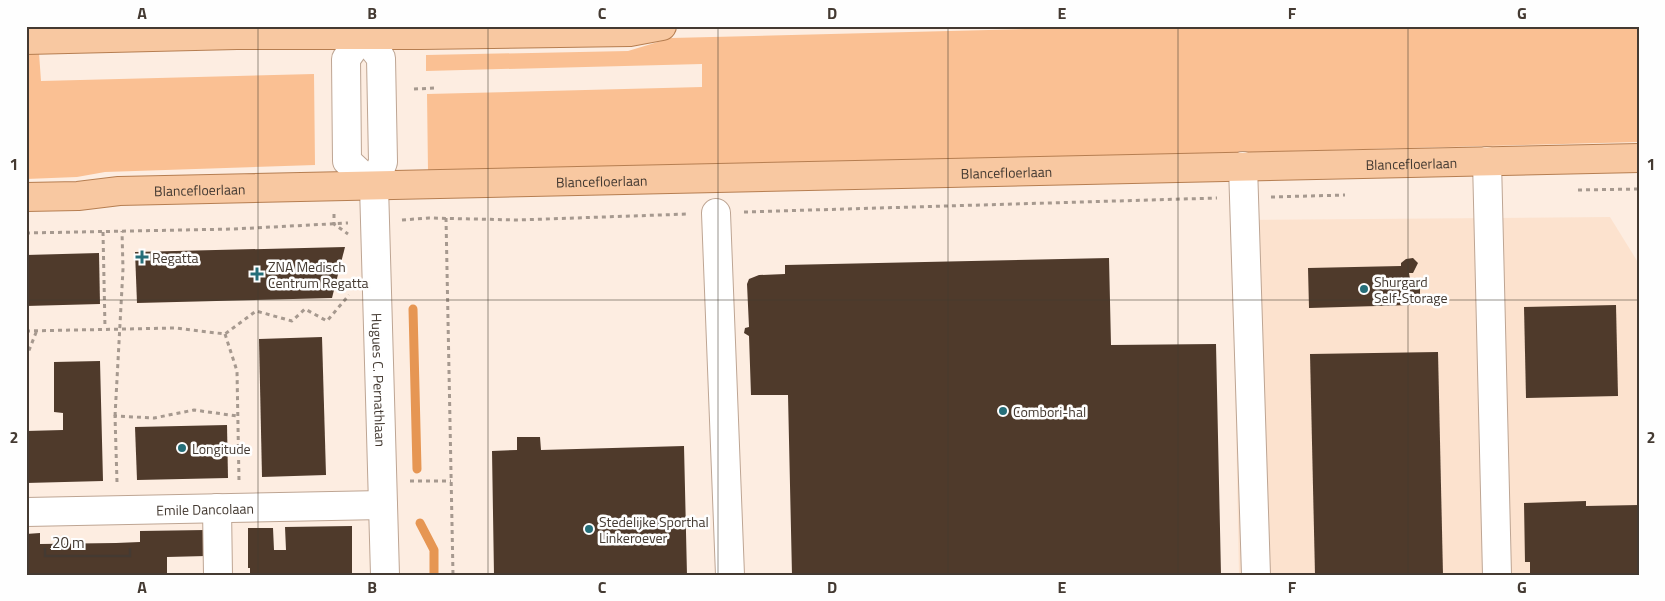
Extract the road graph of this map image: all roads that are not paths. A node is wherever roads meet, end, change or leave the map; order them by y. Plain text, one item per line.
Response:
1 (662, 26) edge
2 (363, 35) junction
3 (26, 40) edge
4 (1639, 158) edge
5 (1487, 161) junction
6 (1243, 166) junction
7 (374, 186) junction
8 (26, 197) edge
9 (716, 213) road end
10 (382, 493) junction
11 (228, 508) junction
12 (26, 512) edge
13 (218, 575) edge
14 (385, 575) edge
15 (730, 575) edge
16 (1256, 575) edge
17 (1497, 575) edge

1 - 2 main road
2 - 3 main road
2 - 7 street
2 - 7 street
4 - 5 main road, Blancefloerlaan
5 - 6 main road, Blancefloerlaan
5 - 17 street
6 - 7 main road, Blancefloerlaan
6 - 16 street
7 - 8 main road, Blancefloerlaan
7 - 10 street, Hugues C. Pernathlaan
9 - 15 street
10 - 11 street, Emile Dancolaan
10 - 14 street, Hugues C. Pernathlaan
11 - 12 street, Emile Dancolaan
11 - 13 street

